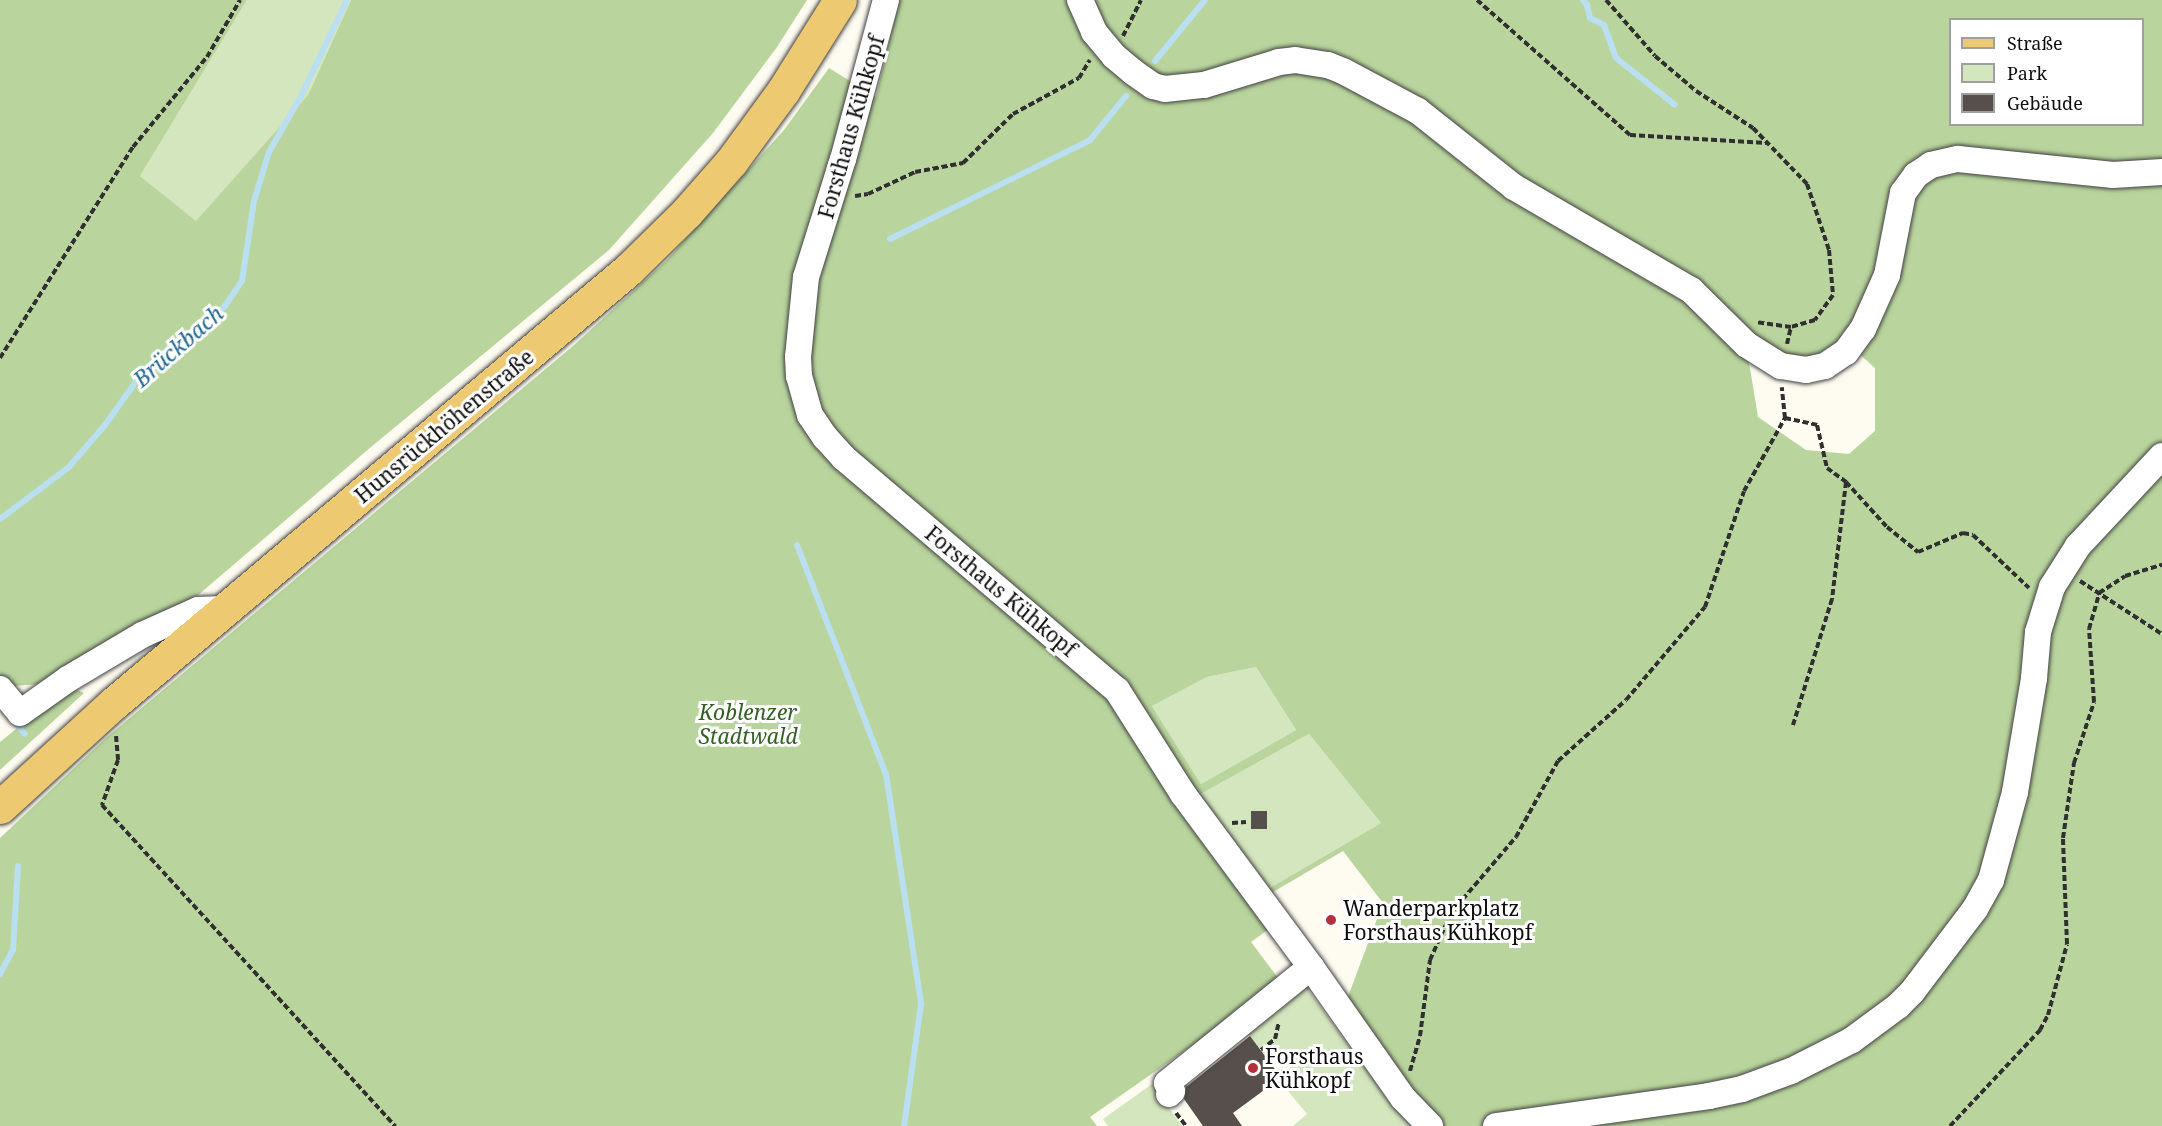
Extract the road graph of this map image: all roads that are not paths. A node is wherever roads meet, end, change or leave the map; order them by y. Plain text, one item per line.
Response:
1 (840, 0) edge
2 (886, 0) edge
3 (1080, 0) edge
4 (2162, 172) edge
5 (2162, 456) edge
6 (224, 609) junction
7 (0, 689) edge
8 (0, 807) edge
9 (1311, 967) junction
10 (1169, 1094) dead end
11 (1430, 1126) edge
12 (1496, 1126) edge

1 - 6 main road, Hunsrückhöhenstraße
2 - 9 street, Forsthaus Kühkopf
3 - 4 street
5 - 12 street
6 - 7 street
6 - 8 main road, Hunsrückhöhenstraße
9 - 10 street
9 - 11 street, Forsthaus Kühkopf

